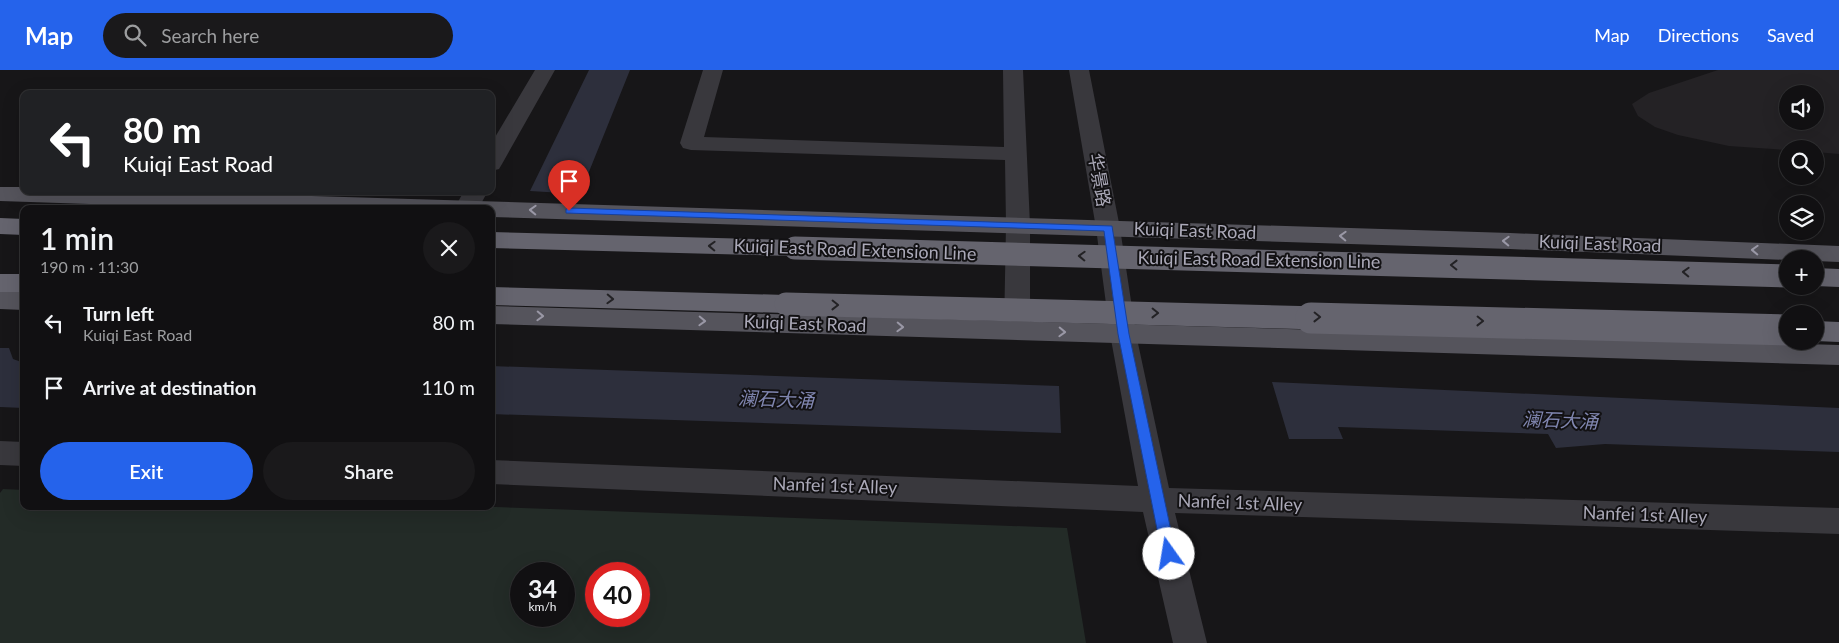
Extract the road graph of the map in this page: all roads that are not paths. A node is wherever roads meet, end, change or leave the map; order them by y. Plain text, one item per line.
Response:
1 (545, 70) edge
2 (714, 70) edge
3 (1013, 70) edge
4 (1079, 70) edge
5 (1015, 154) junction
6 (495, 157) edge
7 (0, 194) edge
8 (20, 194) edge
9 (52, 195) edge
10 (470, 203) edge
11 (495, 209) edge
12 (1018, 225) junction
13 (0, 226) edge
14 (20, 227) edge
15 (1108, 228) junction
16 (495, 240) edge
17 (1839, 254) edge
18 (1779, 276) edge
19 (1824, 277) edge
20 (1839, 278) edge
21 (0, 283) edge
22 (20, 283) edge
23 (495, 296) edge
24 (0, 300) edge
25 (20, 301) edge
26 (495, 315) edge
27 (1017, 330) junction
28 (1779, 330) edge
29 (1824, 331) edge
30 (1839, 332) edge
31 (1123, 334) junction
32 (1839, 355) edge
33 (0, 453) edge
34 (20, 454) edge
35 (495, 472) edge
36 (1156, 500) junction
37 (1839, 521) edge
38 (1190, 643) edge

1 - 6 street
2 - 5 street
3 - 5 street
4 - 15 street, 华景路
5 - 12 street
7 - 8 main road, Kuiqi East Road
9 - 10 main road, Kuiqi East Road
12 -> 11 main road, Kuiqi East Road
12 - 15 main road, Kuiqi East Road
12 - 27 street
13 - 14 highway
17 -> 15 main road, Kuiqi East Road
15 - 31 street, 华景路
18 -> 16 highway, Kuiqi East Road Extension Line, bridge
19 - 20 highway
21 - 22 highway
23 -> 28 highway, bridge
24 - 25 main road
26 -> 27 main road, Kuiqi East Road
27 -> 31 main road, Kuiqi East Road
29 - 30 highway
31 - 32 main road, Kuiqi East Road
31 - 36 street, 华景路
33 - 34 street
35 - 36 street, Nanfei 1st Alley
36 - 37 street, Nanfei 1st Alley
36 - 38 street, 华景路

